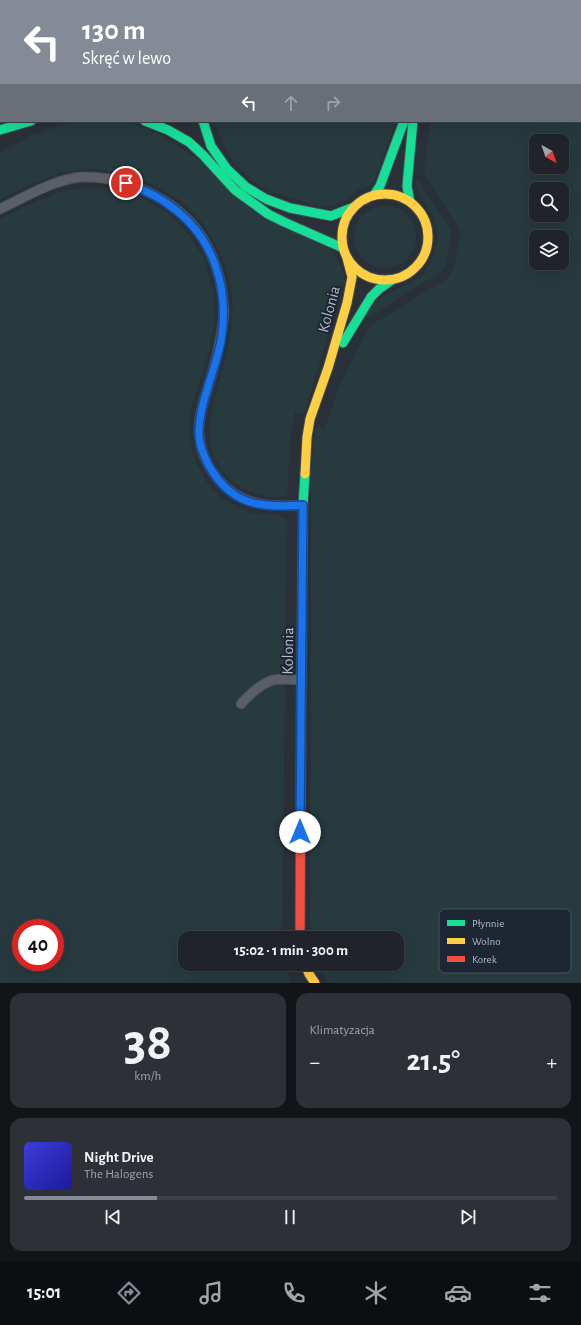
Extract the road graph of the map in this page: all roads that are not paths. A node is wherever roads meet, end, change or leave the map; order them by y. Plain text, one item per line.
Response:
1 (10, 122) edge
2 (28, 122) edge
3 (148, 122) edge
4 (203, 122) edge
5 (404, 122) edge
6 (413, 122) edge
7 (0, 129) edge
8 (374, 195) junction
9 (410, 202) junction
10 (354, 207) junction
11 (0, 209) edge
12 (343, 248) junction
13 (347, 258) junction
14 (392, 280) junction
15 (328, 368) junction
16 (303, 505) junction
17 (302, 680) junction
18 (241, 704) dead end
19 (300, 931) edge
20 (308, 971) edge
21 (316, 983) edge

1 - 7 main road
2 - 7 main road
3 - 12 main road
4 - 10 main road
5 - 8 main road
6 - 9 main road
8 - 9 main road
8 - 10 main road
9 - 14 main road
10 - 12 main road
11 - 16 lane
12 - 13 main road
13 - 14 main road
13 - 15 main road, Kolonia
14 - 15 main road, Kolonia
15 - 16 main road, Kolonia
16 - 17 main road, Kolonia
17 - 18 lane
17 - 19 main road, Kolonia
20 - 21 main road

